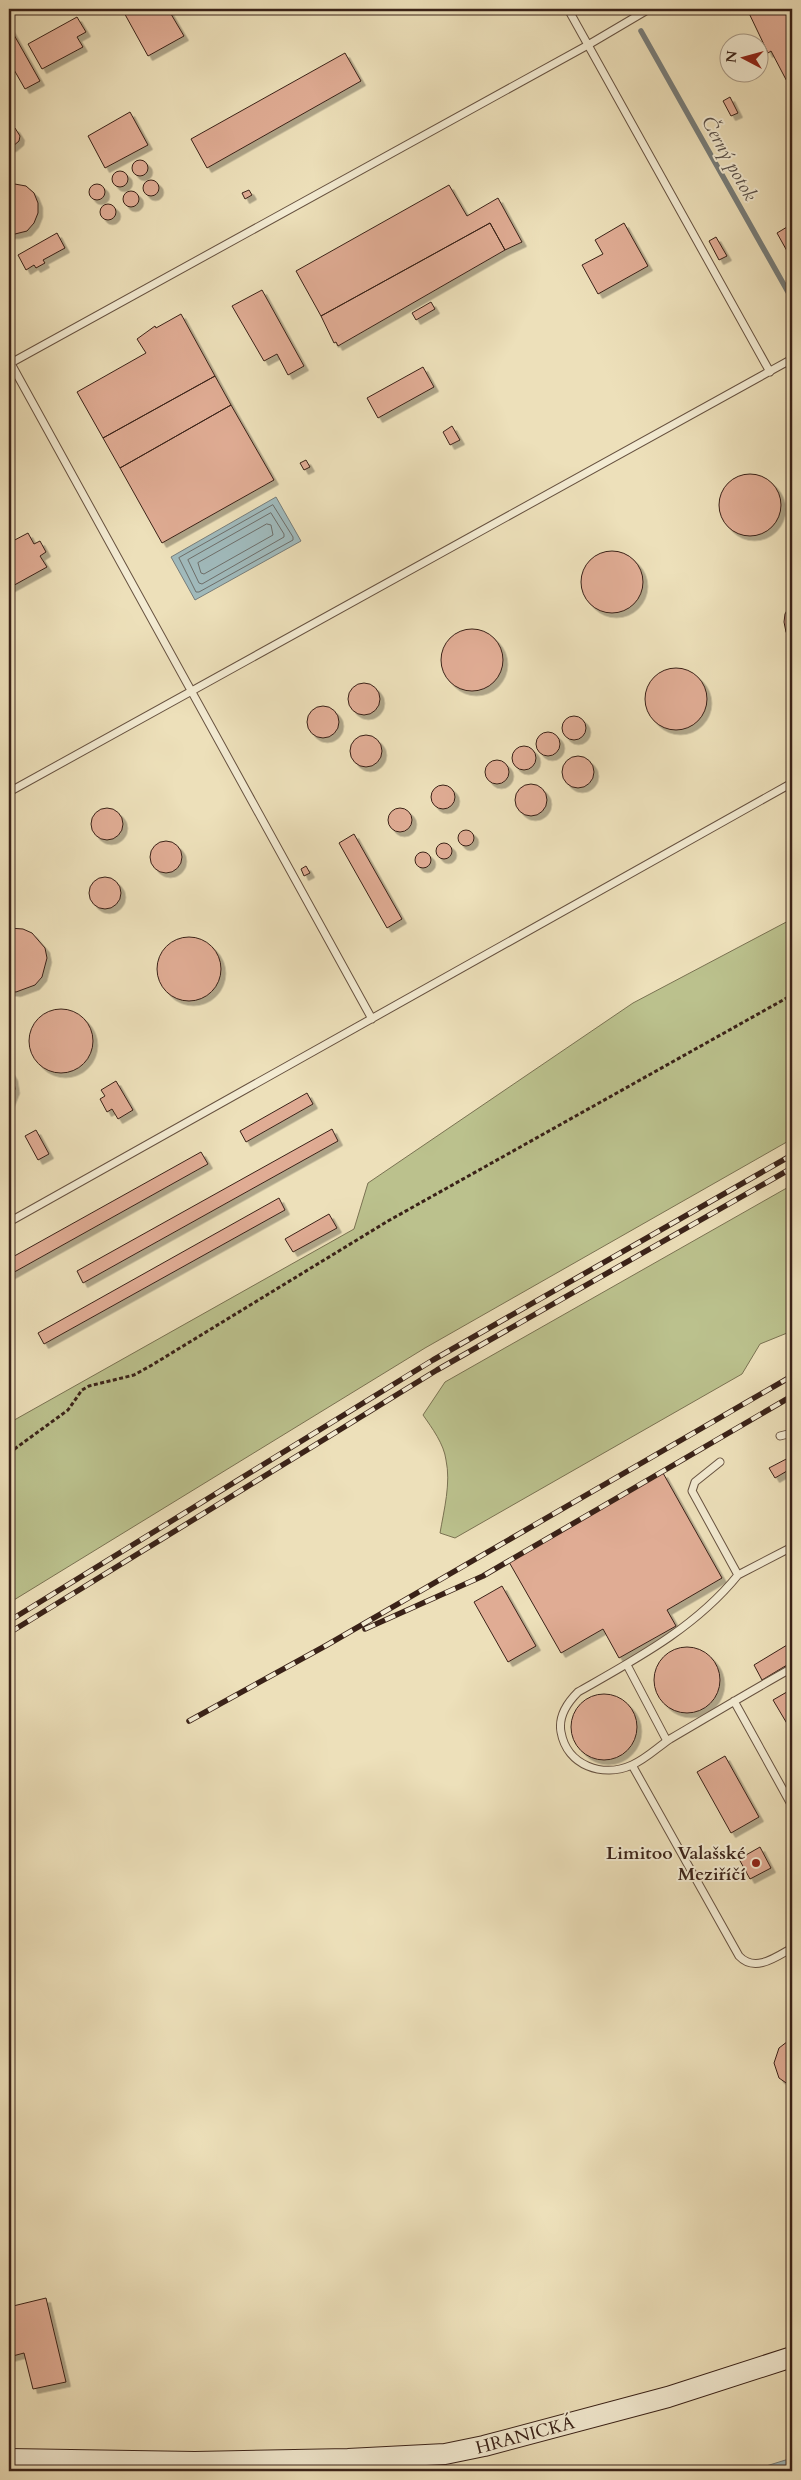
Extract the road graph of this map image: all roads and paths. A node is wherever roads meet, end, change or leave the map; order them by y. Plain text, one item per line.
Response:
1 (568, 9) edge
2 (649, 9) edge
3 (588, 45) junction
4 (792, 359) edge
5 (9, 363) edge
6 (770, 372) junction
7 (191, 692) junction
8 (792, 783) edge
9 (9, 792) edge
10 (792, 995) edge
11 (372, 1019) junction
12 (9, 1222) edge
13 (792, 1433) edge
14 (780, 1436) dead end
15 (9, 1453) edge
16 (720, 1462) dead end
17 (792, 1547) edge
18 (738, 1575) junction
19 (626, 1665) junction
20 (792, 1668) edge
21 (734, 1701) junction
22 (667, 1742) junction
23 (632, 1765) junction
24 (792, 1806) edge
25 (792, 1948) edge
26 (792, 2356) edge
27 (9, 2458) edge

1 - 3 lane
2 - 3 lane
3 - 5 lane
3 - 6 lane
4 - 6 lane
5 - 7 lane
6 - 7 lane
7 - 9 lane
7 - 11 lane
8 - 11 lane
10 - 15 path
11 - 12 lane
13 - 14 lane
16 - 18 lane
17 - 18 lane
18 - 19 lane
19 - 22 lane
19 - 23 lane
20 - 21 lane
21 - 22 lane
21 - 24 lane
22 - 23 lane
23 - 25 lane
26 - 27 street, HRANICKÁ

